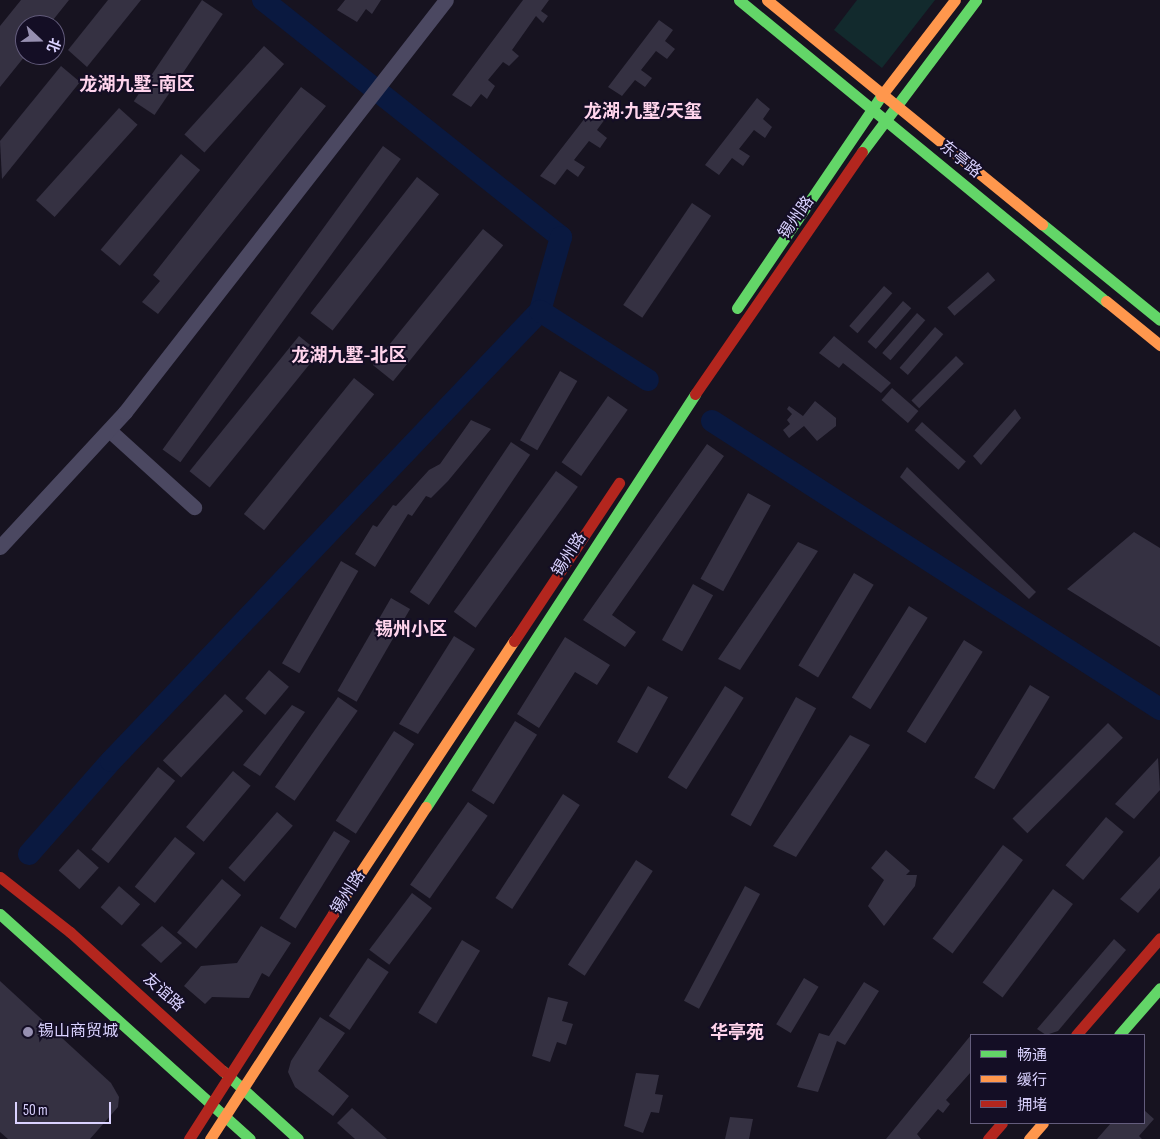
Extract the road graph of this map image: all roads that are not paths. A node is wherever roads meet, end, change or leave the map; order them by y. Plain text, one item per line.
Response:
1 (446, 0) edge
2 (739, 0) edge
3 (767, 0) edge
4 (954, 0) edge
5 (976, 0) edge
6 (883, 94) junction
7 (896, 105) junction
8 (872, 108) junction
9 (885, 119) junction
10 (1160, 320) edge
11 (726, 322) dead end
12 (1160, 346) edge
13 (109, 430) junction
14 (627, 471) dead end
15 (194, 507) dead end
16 (0, 547) edge
17 (0, 877) edge
18 (0, 914) edge
19 (1160, 938) edge
20 (1160, 988) edge
21 (1077, 1034) edge
22 (1120, 1034) edge
23 (228, 1074) junction
24 (241, 1088) junction
25 (212, 1102) junction
26 (225, 1115) junction
27 (1001, 1124) edge
28 (1042, 1124) edge
29 (189, 1139) edge
30 (210, 1139) edge
31 (250, 1139) edge
32 (298, 1139) edge
33 (988, 1139) edge
34 (1029, 1139) edge

1 - 13 street
2 - 8 street, 东亭路
3 - 6 street, 东亭路
4 - 6 street, 锡州路
5 - 7 street, 锡州路
6 - 7 street, 东亭路
6 - 8 street, 锡州路
7 - 9 street, 锡州路
7 - 10 street, 东亭路
8 - 9 street, 东亭路
8 - 11 street, 锡州路
9 - 12 street, 东亭路
9 - 24 street, 锡州路
13 - 15 street
13 - 16 street
14 - 23 street, 锡州路
17 - 23 street, 友谊路
18 - 25 street
19 - 21 street
20 - 22 street
23 - 24 street, 友谊路
23 - 25 street, 锡州路
24 - 26 street, 锡州路
24 - 32 street, 友谊路
25 - 26 street
25 - 29 street, 锡州路
26 - 30 street, 锡州路
26 - 31 street
27 - 33 street
28 - 34 street

